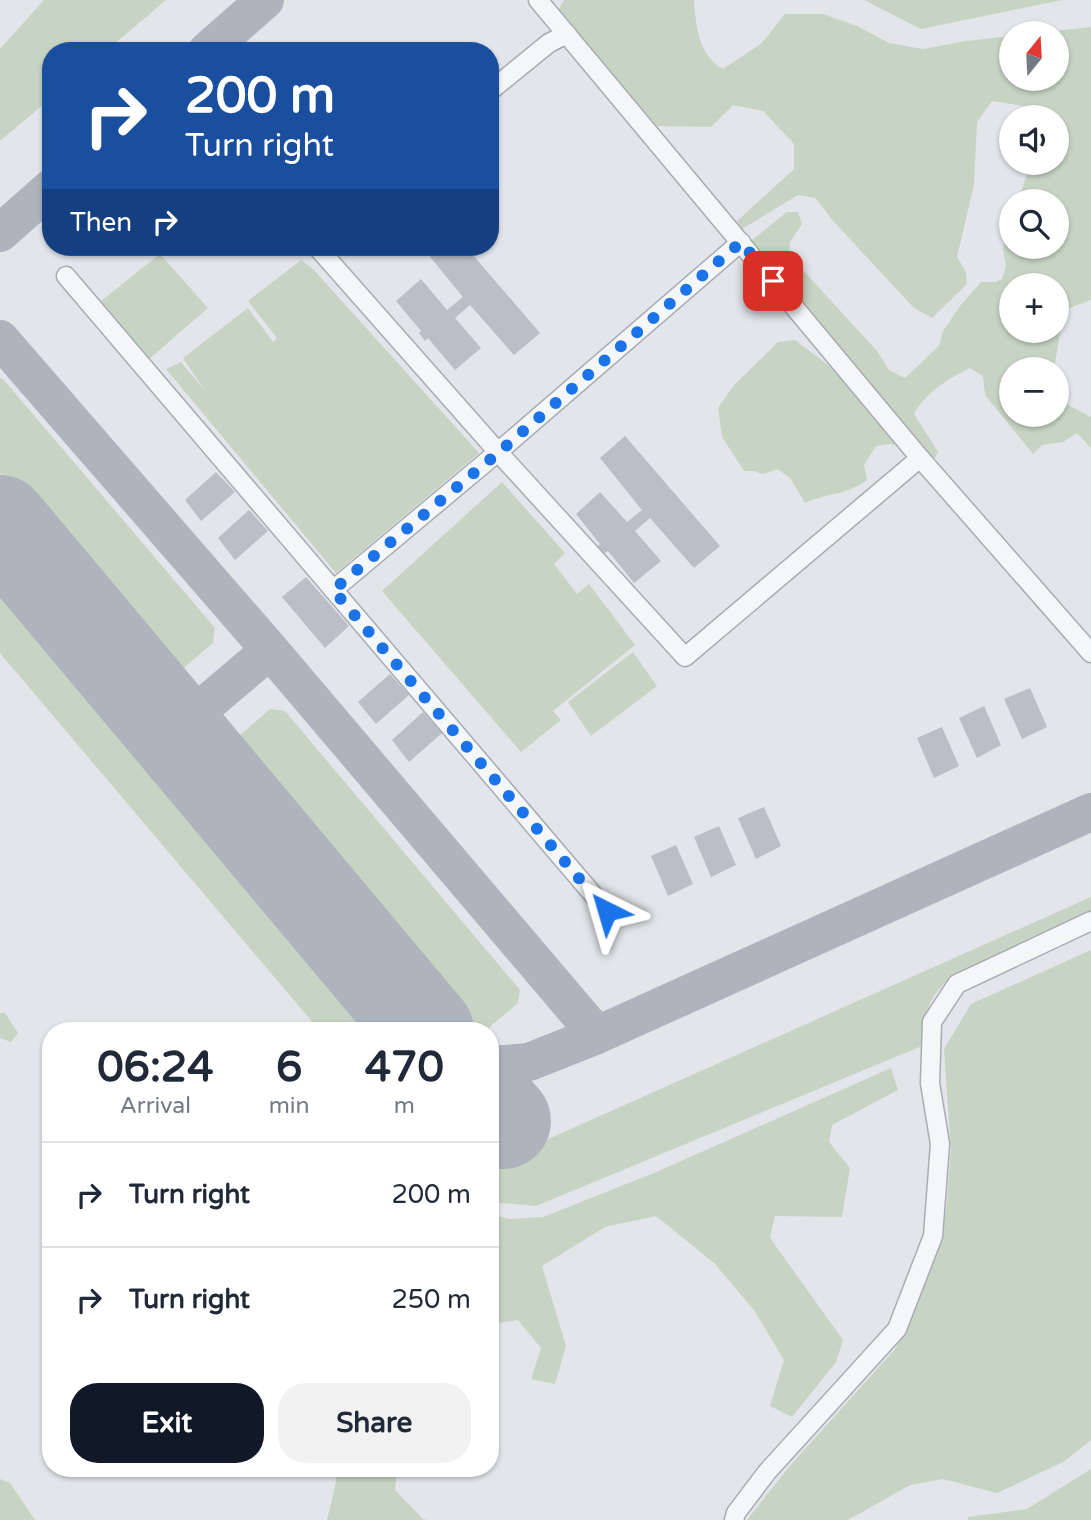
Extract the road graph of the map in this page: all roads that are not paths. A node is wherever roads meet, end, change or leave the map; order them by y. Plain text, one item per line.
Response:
1 (538, 0) edge
2 (567, 34) junction
3 (499, 84) edge
4 (741, 242) junction
5 (325, 256) edge
6 (66, 276) dead end
7 (498, 453) junction
8 (920, 458) junction
9 (333, 590) junction
10 (1091, 653) edge
11 (607, 911) dead end
12 (1091, 921) edge
13 (734, 1520) edge

1 - 2 lane
2 - 3 lane
2 - 4 lane
4 - 7 lane
4 - 8 lane
5 - 7 lane
6 - 9 lane
7 - 8 lane
7 - 9 lane
8 - 10 lane
9 - 11 lane
12 - 13 lane

